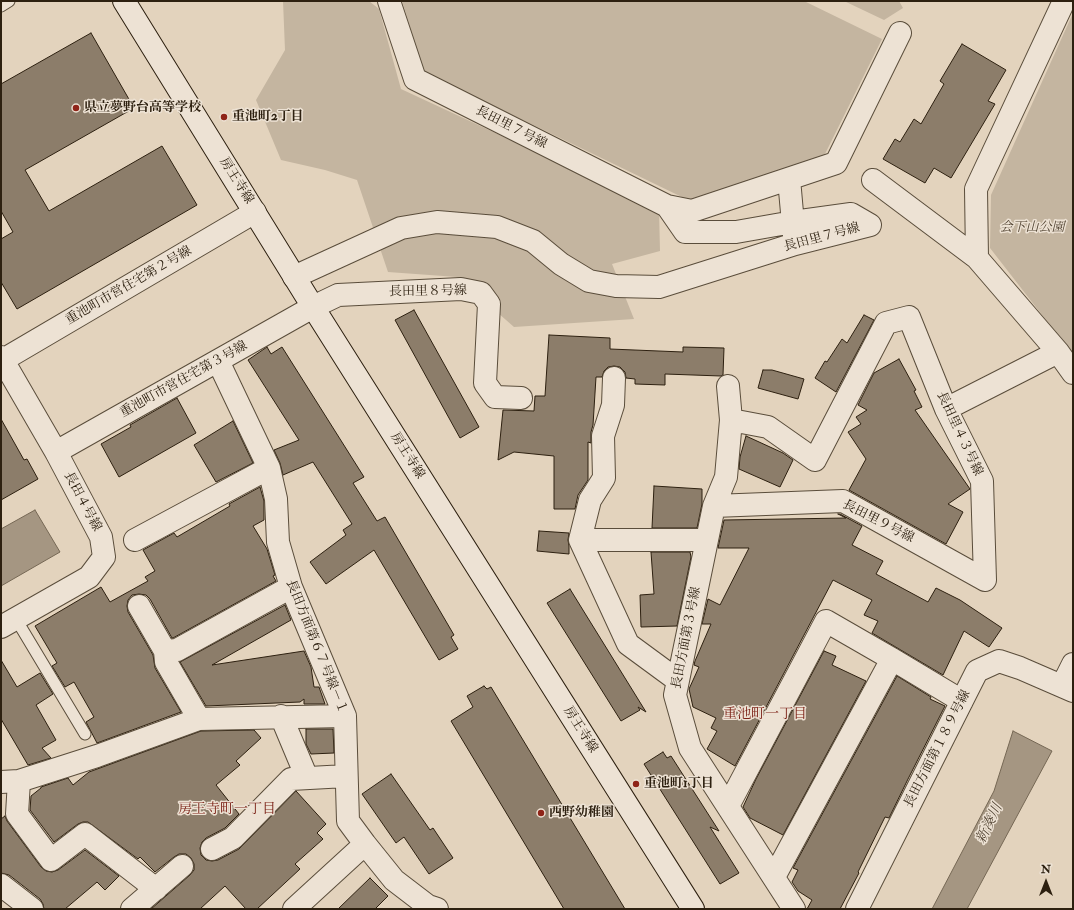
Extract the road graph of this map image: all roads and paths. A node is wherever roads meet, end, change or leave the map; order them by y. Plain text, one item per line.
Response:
1 (9, 1) edge
2 (124, 1) edge
3 (389, 1) edge
4 (1064, 1) edge
5 (1, 6) edge
6 (900, 33) dead end
7 (789, 179) junction
8 (873, 180) dead end
9 (667, 206) junction
10 (255, 212) junction
11 (793, 222) junction
12 (795, 244) junction
13 (977, 258) junction
14 (294, 277) junction
15 (313, 307) junction
16 (1058, 352) junction
17 (2, 359) edge
18 (218, 361) junction
19 (1073, 373) edge
20 (614, 378) dead end
21 (728, 386) dead end
22 (521, 398) dead end
23 (946, 409) junction
24 (731, 420) junction
25 (56, 452) junction
26 (269, 468) junction
27 (714, 506) junction
28 (135, 540) dead end
29 (580, 540) junction
30 (707, 540) junction
31 (985, 580) joint
32 (291, 587) junction
33 (139, 606) dead end
34 (8, 623) edge
35 (165, 651) junction
36 (892, 659) junction
37 (1073, 664) edge
38 (678, 680) junction
39 (1067, 689) edge
40 (962, 701) junction
41 (282, 716) junction
42 (345, 716) junction
43 (199, 719) junction
44 (85, 734) dead end
45 (346, 776) junction
46 (307, 778) junction
47 (10, 781) edge
48 (728, 806) junction
49 (365, 844) junction
50 (212, 849) dead end
51 (182, 866) dead end
52 (774, 877) junction
53 (1, 885) edge
54 (156, 888) junction
55 (32, 909) edge
56 (132, 909) edge
57 (294, 909) edge
58 (436, 909) edge
59 (693, 909) edge
60 (794, 909) edge
61 (857, 909) edge

1 - 5 lane
2 - 10 street, 房王寺線
3 - 9 street, 長田里７号線
4 - 13 street
6 - 7 street
7 - 9 street
7 - 11 street
8 - 13 street
9 - 11 street, 長田里７号線
10 - 14 street, 房王寺線
10 - 17 street, 重池町市営住宅第２号線
11 - 12 street
11 - 12 street, 長田里７号線
12 - 14 street, 長田里７号線
13 - 16 street
14 - 15 street, 房王寺線
15 - 18 street, 重池町市営住宅第３号線
15 - 22 street, 長田里８号線
15 - 59 street, 房王寺線
16 - 19 street
16 - 23 street
17 - 25 street, 長田４号線
18 - 25 street, 重池町市営住宅第３号線
18 - 26 street, 長田方面第６７号線－１
20 - 29 street
21 - 24 street, 長田方面第３号線
23 - 24 street, 長田里４３号線
23 - 31 street, 長田里４３号線
24 - 27 street, 長田方面第３号線
25 - 34 street, 長田４号線
26 - 28 street
26 - 32 street, 長田方面第６７号線－１
27 - 30 street, 長田方面第３号線
27 - 31 street, 長田里９号線
29 - 30 street
29 - 38 street
30 - 38 street, 長田方面第３号線
32 - 35 street
32 - 42 street, 長田方面第６７号線－１
33 - 35 street
34 - 44 lane
35 - 43 street
36 - 40 street
36 - 48 street
36 - 52 street
37 - 39 street
38 - 48 street, 長田方面第３号線
39 - 40 street, 長田方面第１８９号線
40 - 61 street, 長田方面第１８９号線
41 - 42 street
41 - 43 street
41 - 46 street
42 - 45 street, 長田方面第６７号線－１
43 - 47 street
45 - 46 street
45 - 49 street, 長田方面第６７号線－１
46 - 50 street
47 - 54 street
48 - 52 street, 長田方面第３号線
49 - 57 street
49 - 58 street, 長田方面第６７号線－１
51 - 54 street
52 - 60 street, 長田方面第３号線
53 - 55 street
54 - 56 street

